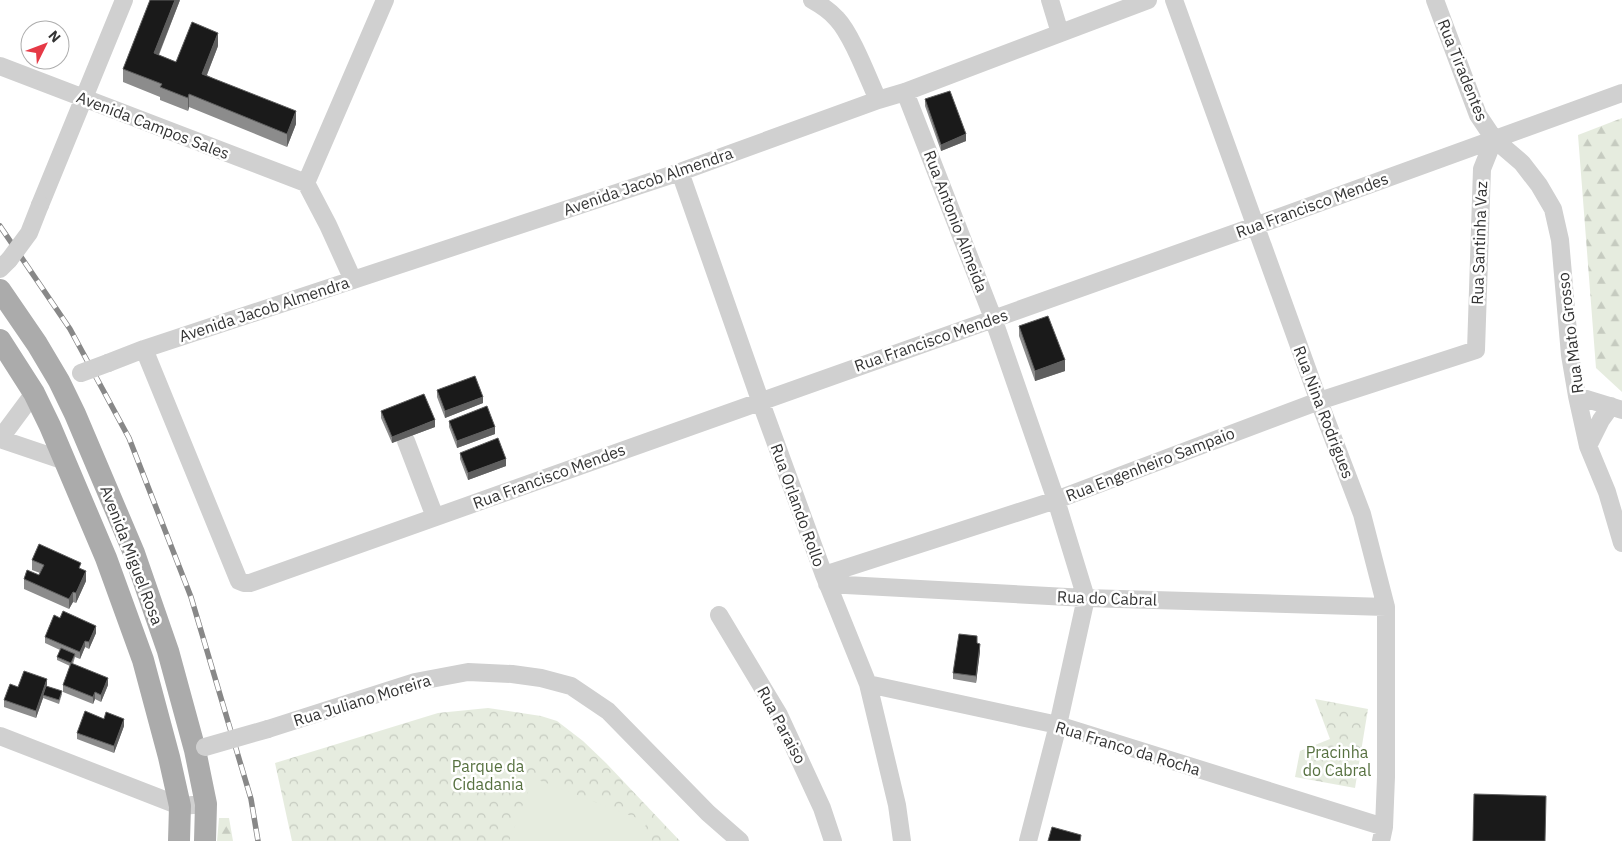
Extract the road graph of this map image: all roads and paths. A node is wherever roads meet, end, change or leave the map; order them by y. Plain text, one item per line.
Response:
1 (124, 0) edge
2 (385, 0) edge
3 (812, 0) edge
4 (1050, 0) edge
5 (1148, 0) edge
6 (1174, 0) edge
7 (1435, 0) edge
8 (1060, 33) junction
9 (0, 66) edge
10 (905, 92) junction
11 (1622, 93) edge
12 (82, 98) junction
13 (878, 100) junction
14 (1494, 139) junction
15 (680, 172) junction
16 (306, 183) junction
17 (1255, 226) junction
18 (4, 264) edge
19 (352, 280) junction
20 (0, 290) edge
21 (993, 318) junction
22 (0, 340) edge
23 (144, 349) junction
24 (1476, 350) joint
25 (59, 381) junction
26 (34, 393) junction
27 (1577, 396) junction
28 (760, 400) junction
29 (1319, 401) junction
30 (1617, 408) edge
31 (0, 439) edge
32 (406, 441) edge
33 (1588, 446) junction
34 (65, 461) junction
35 (1056, 500) junction
36 (434, 517) junction
37 (1622, 543) edge
38 (825, 579) junction
39 (1086, 598) junction
40 (1386, 607) junction
41 (719, 615) dead end
42 (868, 684) junction
43 (1058, 726) junction
44 (0, 736) edge
45 (200, 749) junction
46 (206, 804) junction
47 (180, 806) junction
48 (1382, 834) edge
49 (179, 841) edge
50 (205, 841) edge
51 (740, 841) edge
52 (833, 841) edge
53 (902, 841) edge
54 (1028, 841) edge

1 - 12 street
2 - 16 street
3 - 13 street
4 - 8 street
5 - 8 street, Avenida Jacob Almendra
6 - 17 street, Rua Nina Rodrigues
7 - 14 street, Rua Tiradentes
8 - 10 street, Avenida Jacob Almendra
9 - 12 street, Avenida Campos Sales
10 - 13 street, Avenida Jacob Almendra
10 - 21 street, Rua Antonio Almeida
11 - 14 street, Rua Francisco Mendes
12 - 16 street, Avenida Campos Sales
12 - 18 street, bridge
13 - 15 street, Avenida Jacob Almendra
14 - 17 street, Rua Francisco Mendes
14 - 24 street, Rua Santinha Vaz
14 - 27 street, Rua Mato Grosso
15 - 19 street, Avenida Jacob Almendra
15 - 28 street, Rua Orlando Rollo
16 - 19 street
17 - 21 street, Rua Francisco Mendes
17 - 29 street, Rua Nina Rodrigues
19 - 23 street, Avenida Jacob Almendra
20 - 25 main road, Avenida Miguel Rosa
21 - 28 street, Rua Francisco Mendes
21 - 35 street, Rua Antonio Almeida
22 - 26 main road, Avenida Miguel Rosa
23 - 25 street, Avenida Jacob Almendra, bridge
23 - 36 street, Rua Francisco Mendes
24 - 29 street, Rua Engenheiro Sampaio
25 - 26 main road
25 - 45 main road, Avenida Miguel Rosa
26 - 31 street
26 - 34 main road, Avenida Miguel Rosa
27 - 30 street
27 - 33 street, Rua Mato Grosso
28 - 36 street, Rua Francisco Mendes
28 - 38 street, Rua Orlando Rollo
29 - 35 street, Rua Engenheiro Sampaio
29 - 40 street, Rua Nina Rodrigues
30 - 33 street
31 - 34 street
32 - 36 street
33 - 37 street, Rua Mato Grosso
34 - 47 main road, Avenida Miguel Rosa
35 - 38 street, Rua Engenheiro Sampaio
35 - 39 street, Rua Antonio Almeida
38 - 39 street, Rua do Cabral
38 - 42 street, Rua Orlando Rollo
39 - 40 street, Rua do Cabral
39 - 43 street, Rua Antonio Almeida
40 - 48 street, Rua Nina Rodrigues
41 - 52 street, Rua Paraiso
42 - 43 street, Rua Franco da Rocha
42 - 53 street, Rua Orlando Rollo
43 - 48 street, Rua Franco da Rocha
43 - 54 street, Rua Antonio Almeida
44 - 47 street
45 - 46 main road, Avenida Miguel Rosa
45 - 51 street, Rua Juliano Moreira, bridge
46 - 47 street
46 - 50 main road, Avenida Miguel Rosa
47 - 49 main road, Avenida Miguel Rosa

